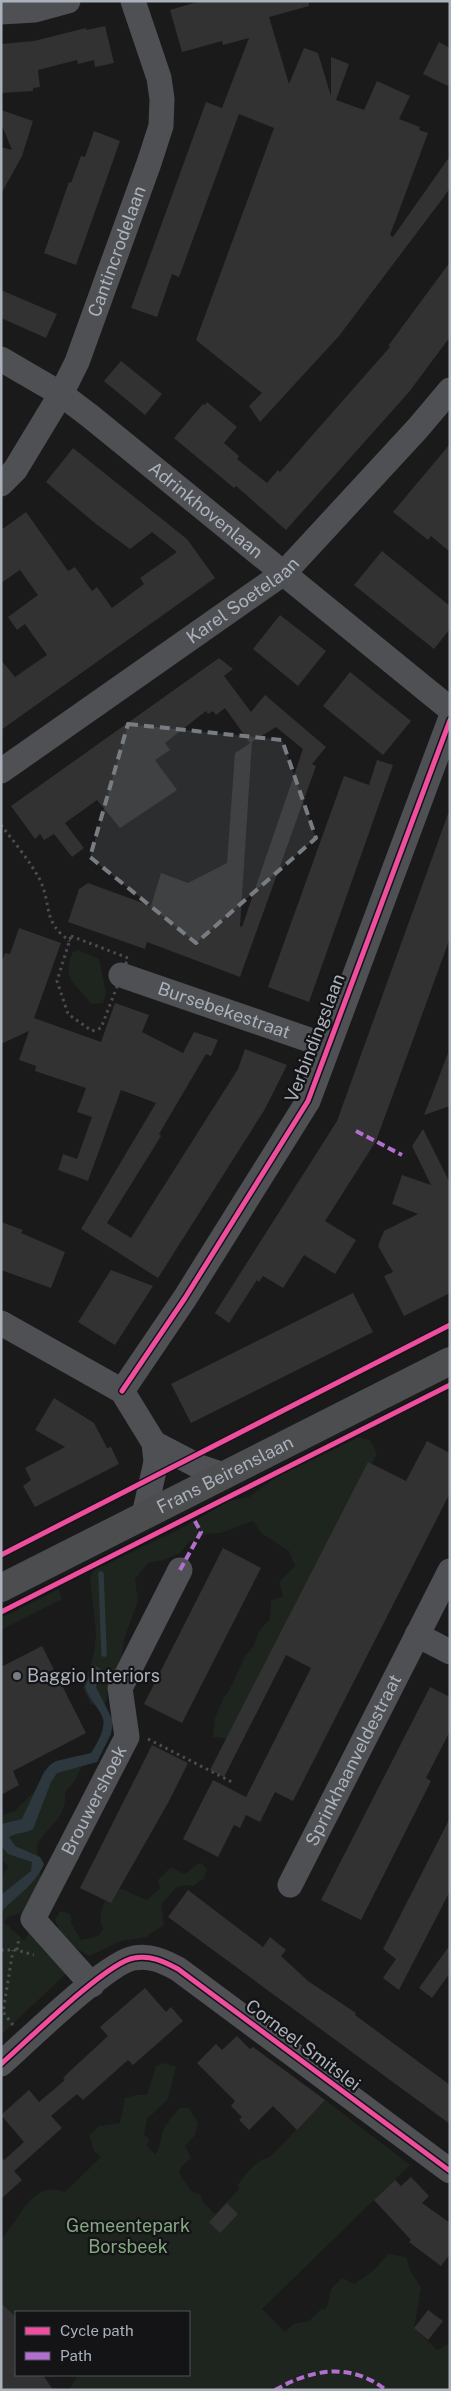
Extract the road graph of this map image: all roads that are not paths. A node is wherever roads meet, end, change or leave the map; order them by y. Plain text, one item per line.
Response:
1 (68, 1) edge
2 (133, 1) edge
3 (1, 12) edge
4 (1, 359) edge
5 (450, 390) edge
6 (60, 394) junction
7 (1, 484) edge
8 (285, 572) junction
9 (450, 709) edge
10 (450, 720) edge
11 (1, 771) edge
12 (121, 975) road end
13 (327, 1046) junction
14 (1, 1322) edge
15 (450, 1361) edge
16 (122, 1391) junction
17 (154, 1443) junction
18 (224, 1476) junction
19 (144, 1515) junction
20 (180, 1570) dead end
21 (450, 1571) edge
22 (1, 1588) edge
23 (417, 1635) junction
24 (450, 1652) edge
25 (290, 1885) dead end
26 (92, 1985) junction
27 (1, 2064) edge
28 (450, 2172) edge

1 - 3 street
2 - 6 street, Cantincrodelaan
4 - 6 street, Adrinkhovenlaan
5 - 8 street, Karel Soetelaan
6 - 7 street, Cantincrodelaan
6 - 8 street, Adrinkhovenlaan
8 - 9 street, Adrinkhovenlaan
8 - 11 street, Karel Soetelaan
10 - 13 street, Verbindingslaan
12 - 13 street, Bursebekestraat
13 - 16 street, Verbindingslaan
14 - 16 street
15 - 18 main road, Frans Beirenslaan
16 - 17 street
17 - 18 street
17 - 19 street
18 - 19 main road, Frans Beirenslaan
19 - 22 main road, Frans Beirenslaan
20 - 26 street, Brouwershoek
21 - 23 street, Sprinkhaanveldestraat
23 - 24 street
23 - 25 street, Sprinkhaanveldestraat
26 - 27 street
26 - 28 street, Corneel Smitslei

